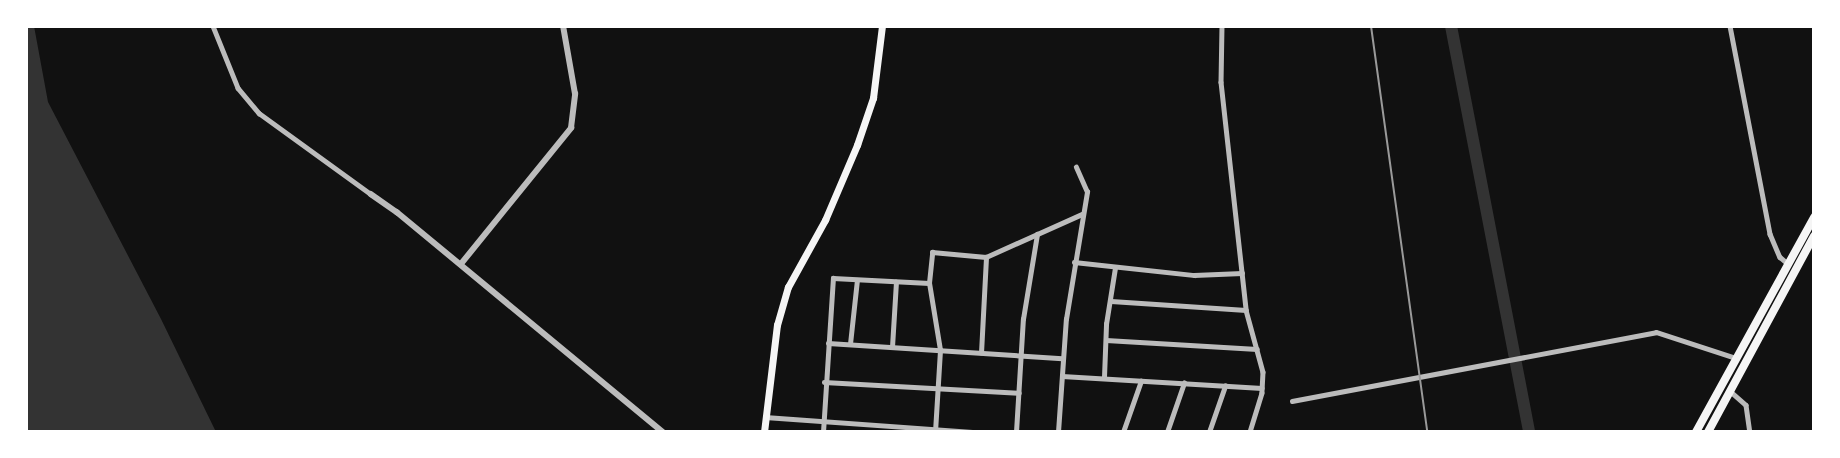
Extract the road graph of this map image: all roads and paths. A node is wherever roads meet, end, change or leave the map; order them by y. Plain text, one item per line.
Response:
1 (213, 26) edge
2 (563, 26) edge
3 (882, 26) edge
4 (1222, 26) edge
5 (1730, 26) edge
6 (1076, 166) dead end
7 (371, 194) joint
8 (1082, 214) junction
9 (1814, 217) edge
10 (1037, 234) junction
11 (1814, 236) edge
12 (986, 257) junction
13 (1074, 262) junction
14 (461, 264) junction
15 (1788, 264) junction
16 (1115, 268) junction
17 (1242, 273) junction
18 (857, 280) junction
19 (896, 282) junction
20 (929, 283) junction
21 (1111, 301) junction
22 (1246, 310) junction
23 (1106, 340) junction
24 (828, 343) junction
25 (850, 344) junction
26 (892, 347) junction
27 (1257, 349) junction
28 (940, 350) junction
29 (981, 352) junction
30 (1022, 355) junction
31 (1062, 358) junction
32 (1736, 358) junction
33 (1062, 376) junction
34 (1104, 377) junction
35 (1141, 381) junction
36 (824, 382) junction
37 (1184, 383) junction
38 (1225, 386) junction
39 (938, 388) junction
40 (1262, 388) junction
41 (1730, 391) junction
42 (1019, 393) junction
43 (1292, 401) dead end
44 (765, 417) junction
45 (822, 421) junction
46 (935, 431) edge
47 (663, 432) edge
48 (764, 432) edge
49 (823, 432) edge
50 (975, 432) edge
51 (1016, 432) edge
52 (1058, 432) edge
53 (1123, 432) edge
54 (1167, 432) edge
55 (1209, 432) edge
56 (1250, 432) edge
57 (1696, 432) edge
58 (1708, 432) edge
59 (1750, 432) edge

1 - 7 street
2 - 14 street
3 - 44 main road
4 - 17 street
5 - 15 street
6 - 8 street
7 - 14 street
8 - 10 street
8 - 13 street
9 - 15 highway
10 - 12 street
10 - 30 street
11 - 41 highway
12 - 20 street
12 - 29 street
13 - 16 street
13 - 31 street
14 - 47 street
15 - 32 highway
16 - 17 street
16 - 21 street
17 - 22 street
18 - 19 street
18 - 24 street
18 - 25 street
19 - 20 street
19 - 26 street
20 - 28 street
21 - 22 street
21 - 23 street
22 - 27 street
23 - 27 street
23 - 34 street
24 - 25 street
24 - 36 street
25 - 26 street
26 - 28 street
27 - 40 street
28 - 29 street
28 - 39 street
29 - 30 street
30 - 31 street
30 - 42 street
31 - 33 street
32 - 43 street
32 - 57 highway
33 - 34 street
33 - 52 street
34 - 35 street
35 - 37 street
35 - 53 street
36 - 39 street
36 - 45 street
37 - 38 street
37 - 54 street
38 - 40 street
38 - 55 street
39 - 42 street
39 - 46 street
40 - 56 street
41 - 58 highway
41 - 59 street
42 - 51 street
44 - 45 street
44 - 48 main road
45 - 46 street
45 - 49 street
46 - 50 street

